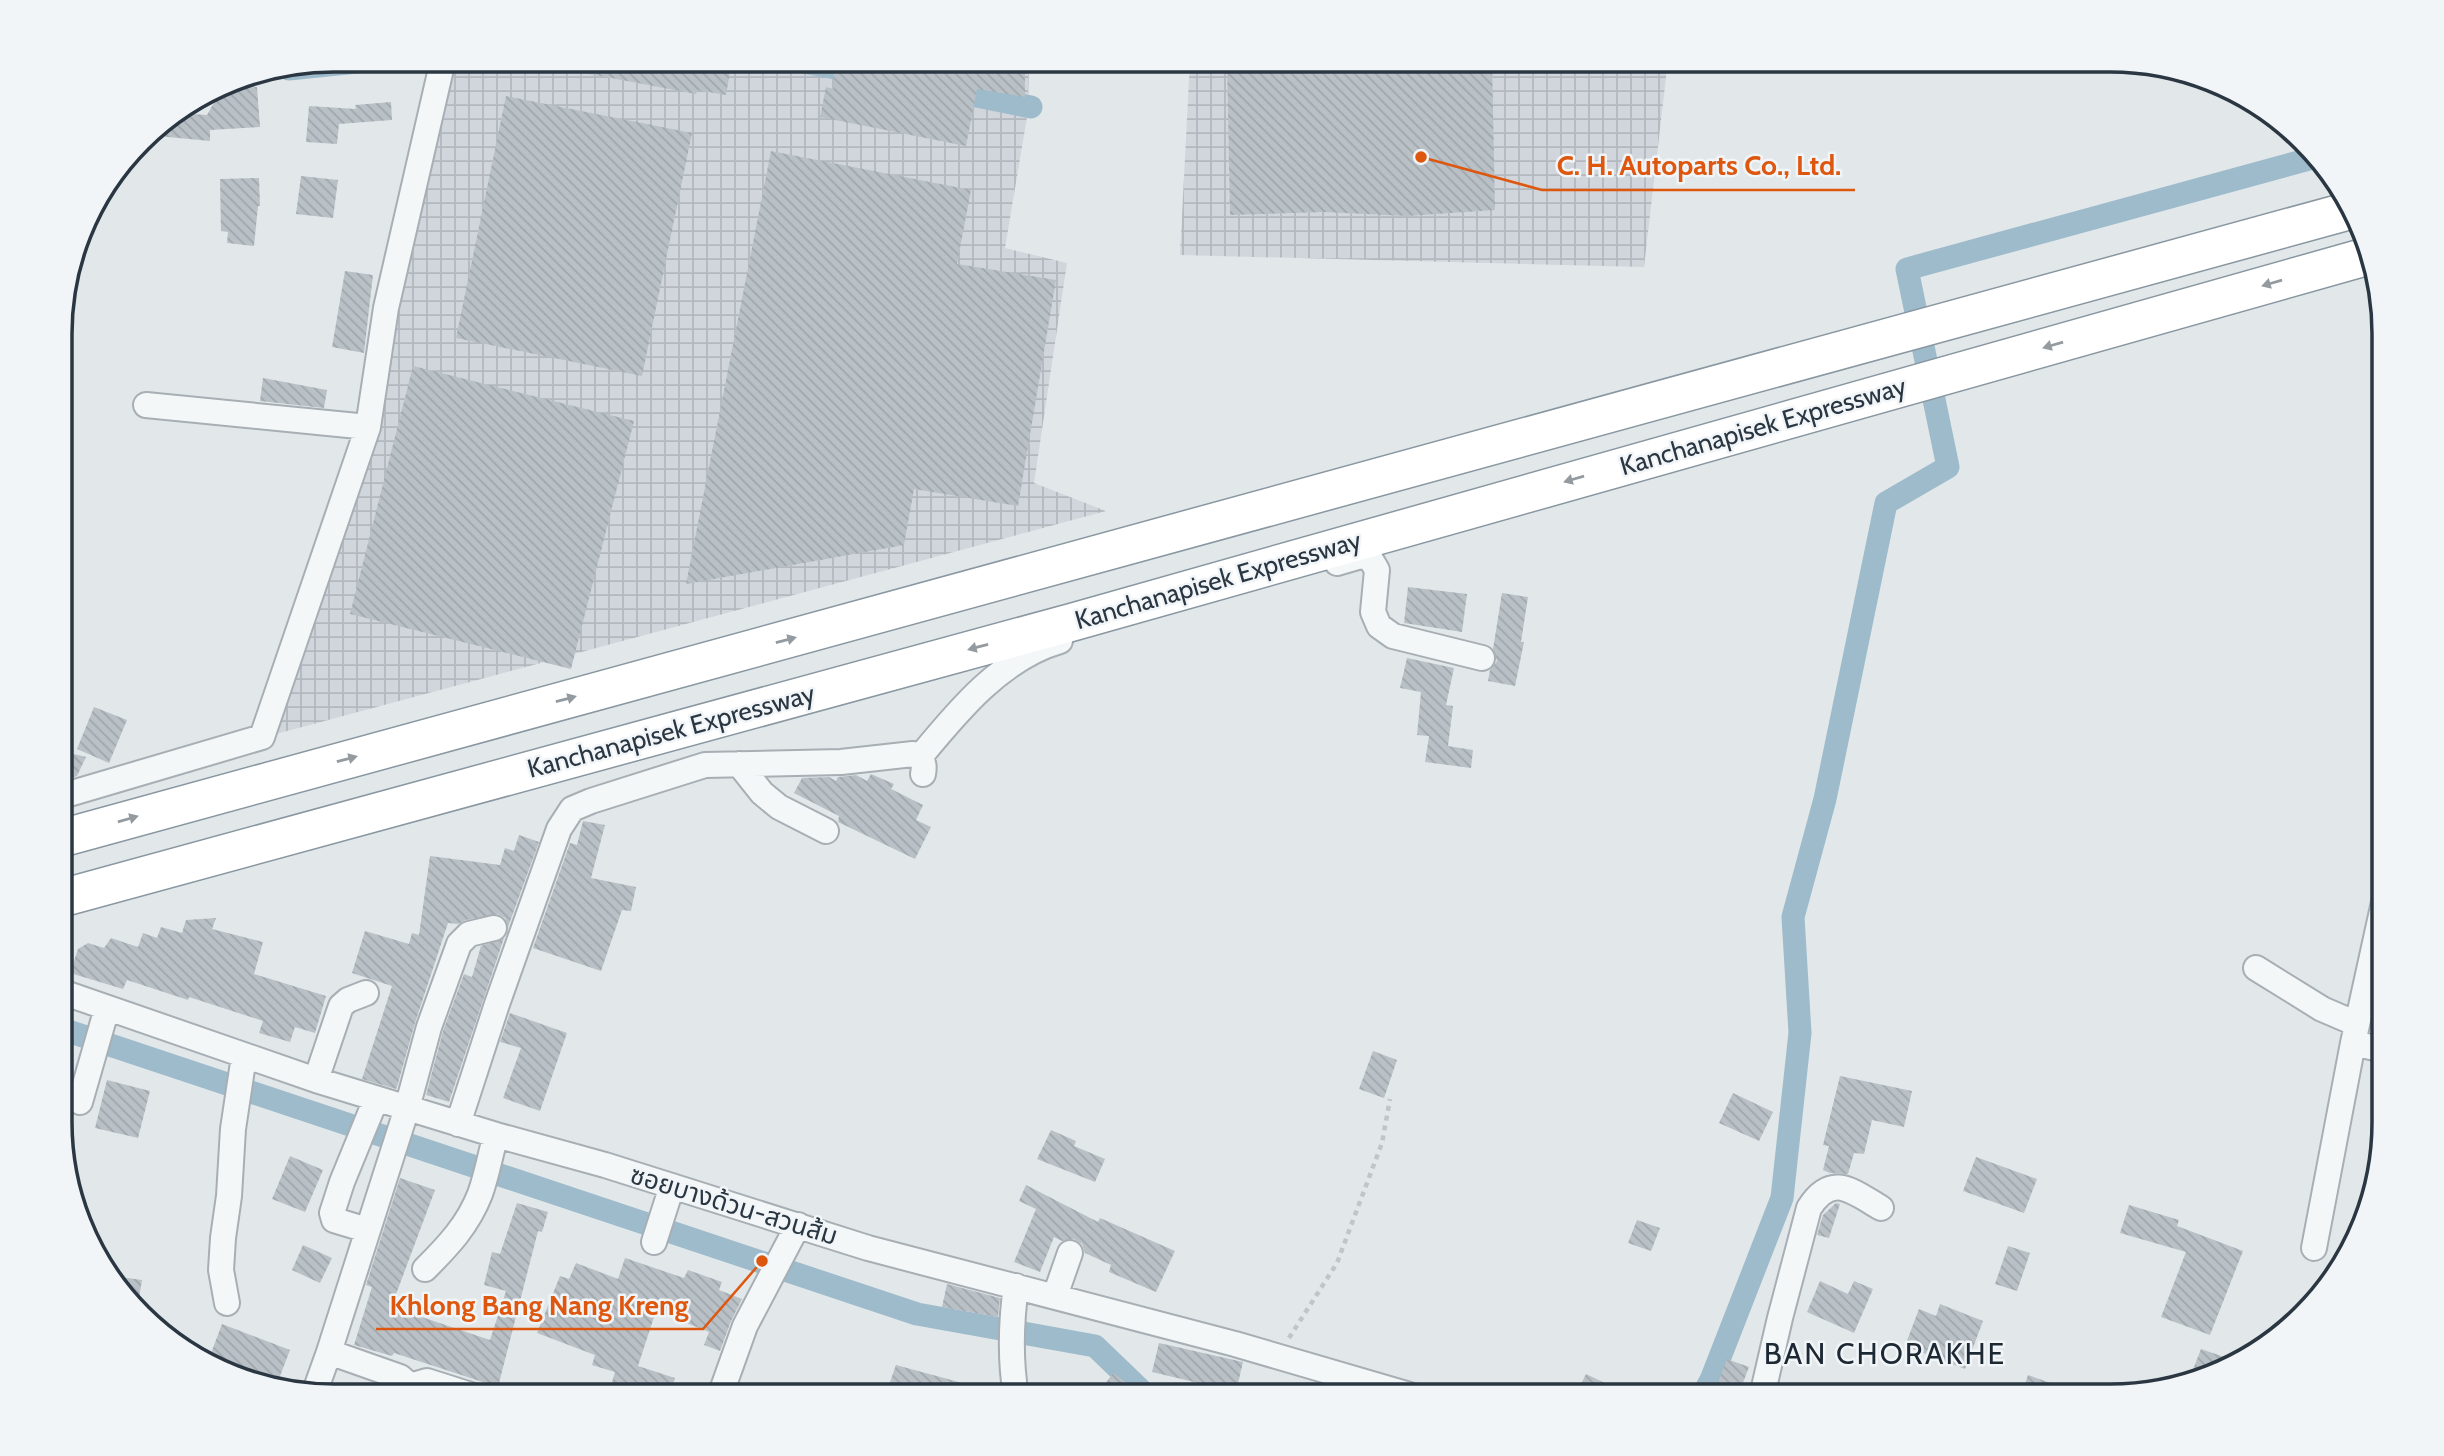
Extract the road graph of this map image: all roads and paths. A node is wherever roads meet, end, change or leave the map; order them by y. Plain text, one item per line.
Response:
1 (440, 72) edge
2 (2342, 213) edge
3 (2361, 259) edge
4 (146, 405) dead end
5 (368, 427) junction
6 (1482, 658) dead end
7 (739, 764) junction
8 (72, 793) edge
9 (827, 831) dead end
10 (72, 835) edge
11 (72, 895) edge
12 (494, 928) dead end
13 (2372, 957) edge
14 (2256, 968) dead end
15 (366, 993) dead end
16 (72, 997) edge
17 (104, 1014) junction
18 (2355, 1034) junction
19 (2372, 1043) edge
20 (242, 1063) junction
21 (316, 1080) junction
22 (1390, 1099) dead end
23 (80, 1102) dead end
24 (372, 1106) junction
25 (407, 1108) junction
26 (458, 1124) junction
27 (491, 1154) junction
28 (669, 1194) junction
29 (1881, 1208) dead end
30 (798, 1225) junction
31 (367, 1230) junction
32 (655, 1238) dead end
33 (2315, 1248) dead end
34 (1070, 1253) dead end
35 (425, 1269) dead end
36 (1015, 1291) junction
37 (1055, 1296) junction
38 (227, 1303) dead end
39 (329, 1352) junction
40 (1278, 1357) junction
41 (318, 1384) edge
42 (404, 1384) edge
43 (724, 1384) edge
44 (1014, 1384) edge
45 (1371, 1384) edge
46 (1765, 1384) edge

1 - 5 street
10 -> 2 highway, Kanchanapisek Expressway
3 -> 11 highway, Kanchanapisek Expressway
4 - 5 street
5 - 8 street
6 - 7 street
7 - 9 street
7 - 26 street
12 - 25 street
13 - 18 street
14 - 18 street
15 - 21 street
16 - 17 street, ซอยบางด้วน-สวนส้ม
17 - 20 street, ซอยบางด้วน-สวนส้ม
17 - 23 street
18 - 19 street
18 - 33 street
20 - 21 street, ซอยบางด้วน-สวนส้ม
20 - 38 street
21 - 24 street, ซอยบางด้วน-สวนส้ม
22 - 40 path
24 - 25 street, ซอยบางด้วน-สวนส้ม
24 - 31 street
25 - 26 street, ซอยบางด้วน-สวนส้ม
25 - 31 street
26 - 27 street, ซอยบางด้วน-สวนส้ม
27 - 28 street, ซอยบางด้วน-สวนส้ม
27 - 35 street
28 - 30 street, ซอยบางด้วน-สวนส้ม
28 - 32 street
29 - 46 street
30 - 36 street, ซอยบางด้วน-สวนส้ม
30 - 43 street
31 - 39 street
34 - 37 street
36 - 37 street, ซอยบางด้วน-สวนส้ม
36 - 44 street
37 - 40 street, ซอยบางด้วน-สวนส้ม
39 - 41 street
39 - 42 street
40 - 45 street, ซอยบางด้วน-สวนส้ม

